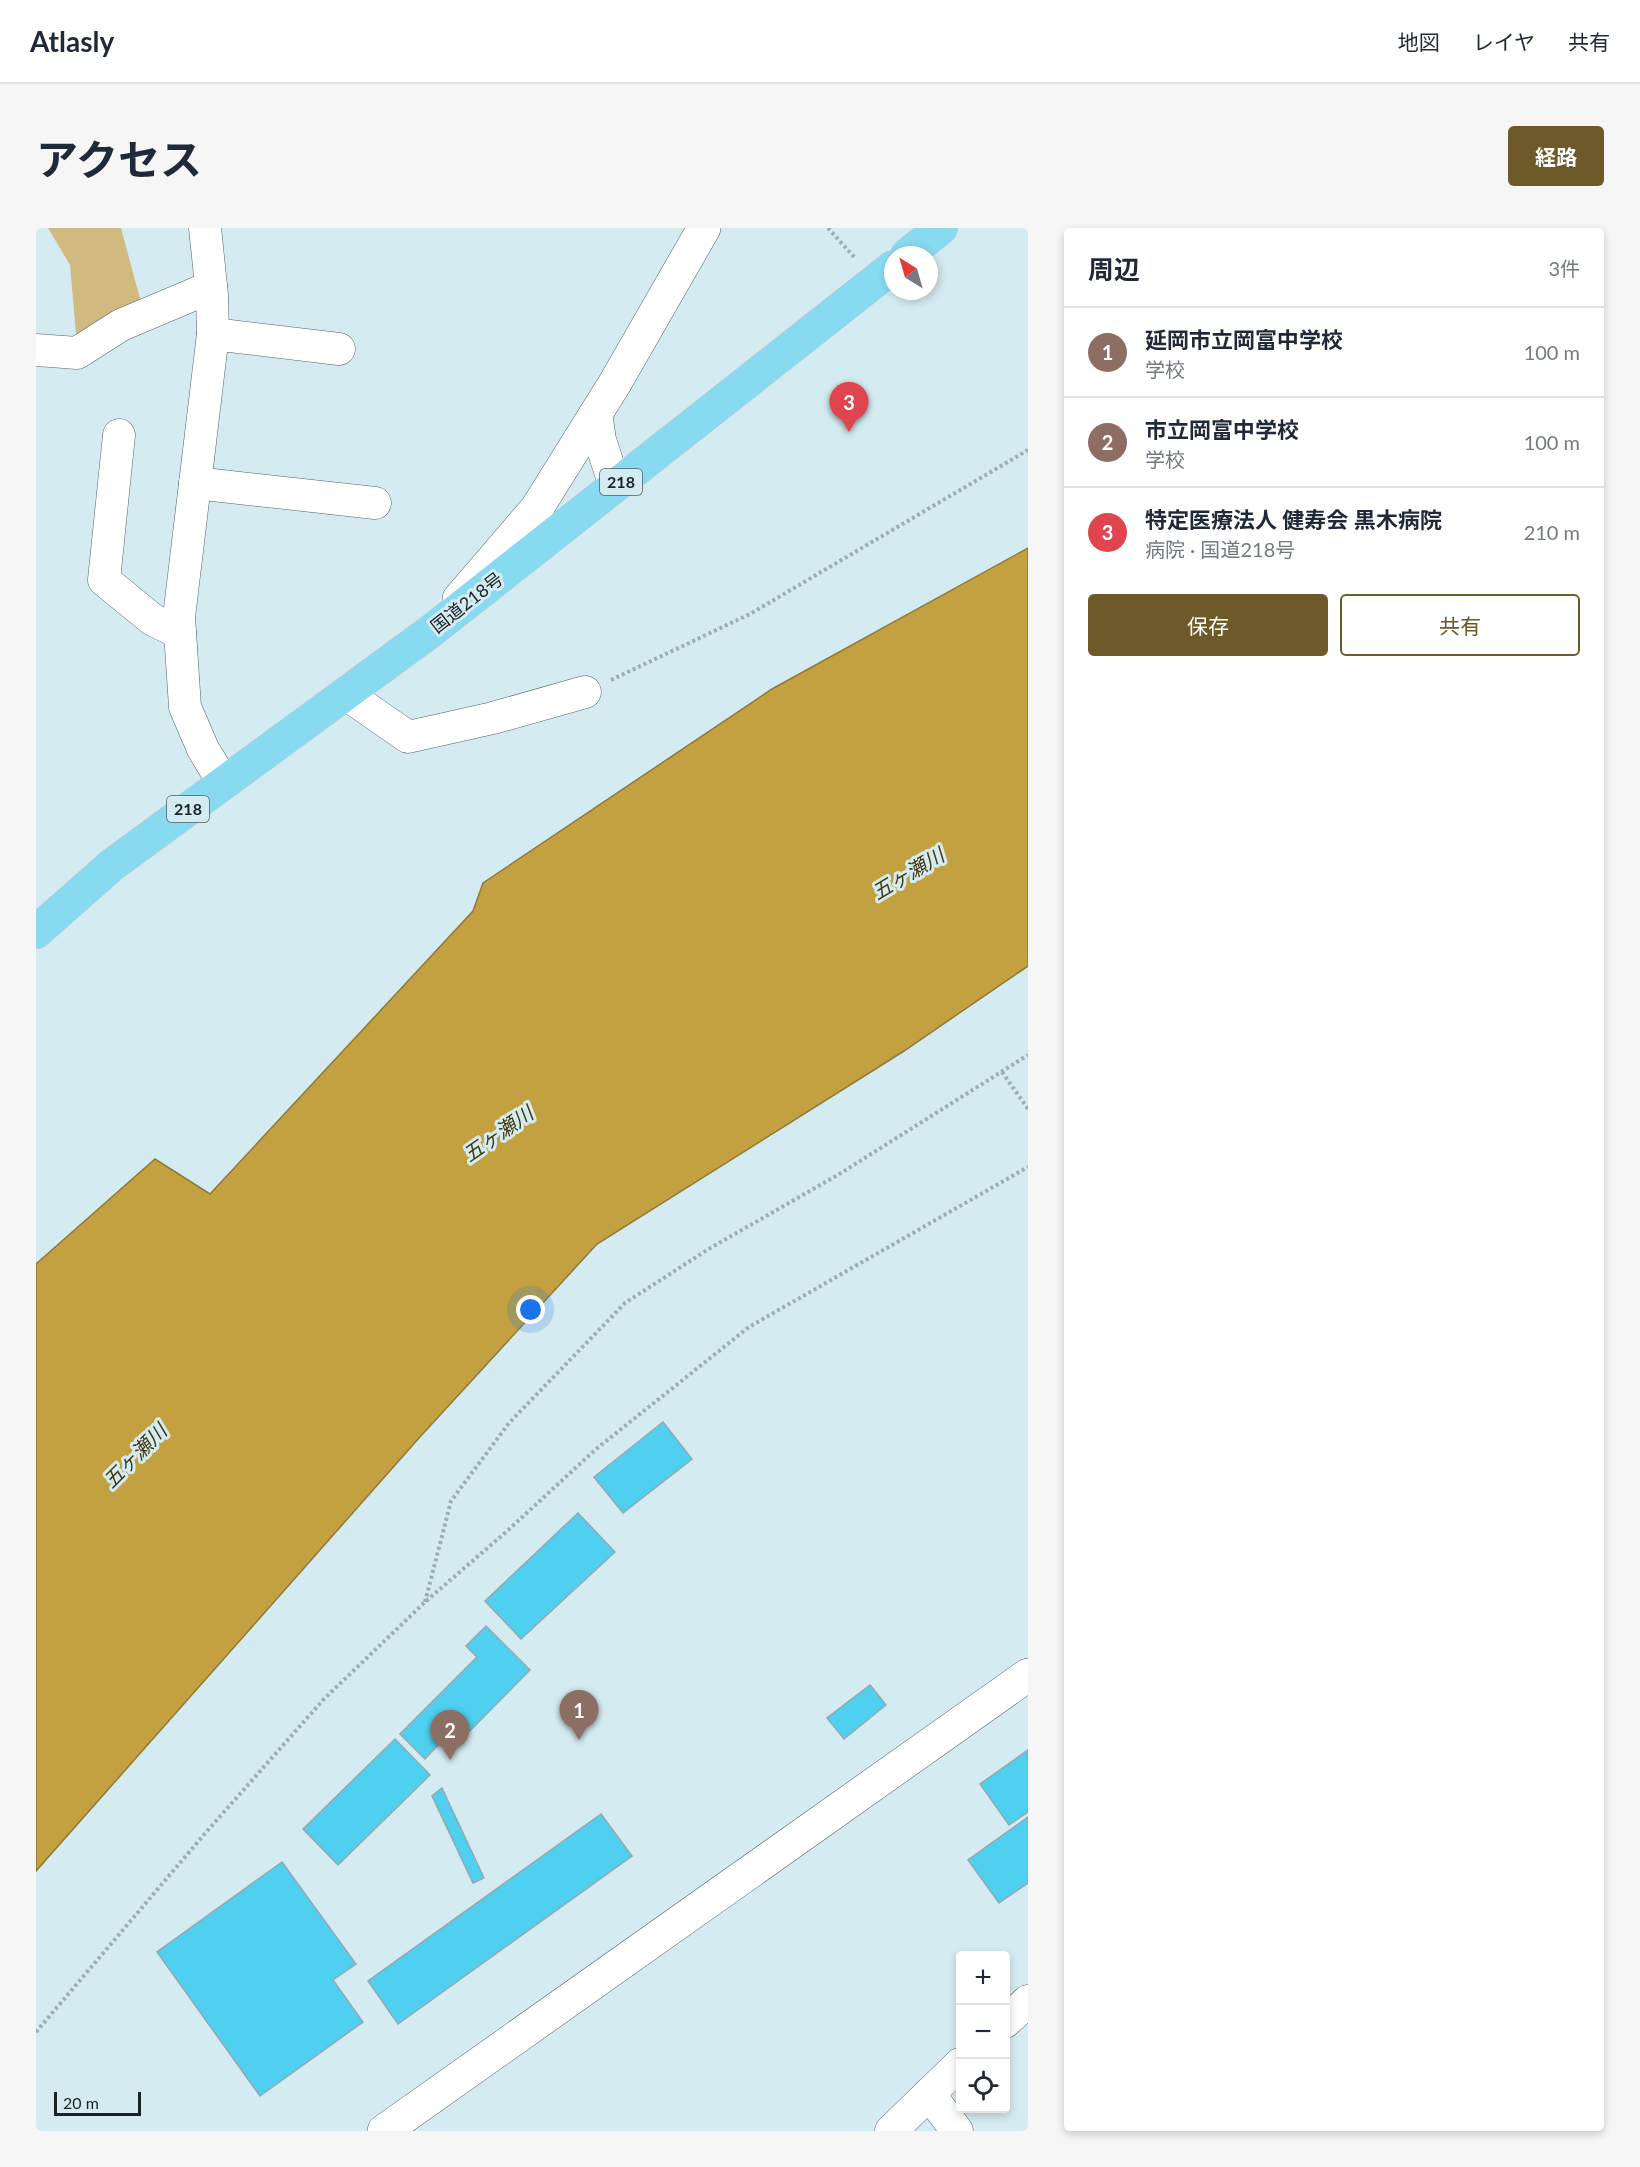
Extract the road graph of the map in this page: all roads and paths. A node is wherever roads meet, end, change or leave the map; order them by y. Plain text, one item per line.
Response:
1 (205, 228) edge
2 (704, 228) edge
3 (828, 228) edge
4 (941, 228) edge
5 (919, 246) edge
6 (884, 274) edge
7 (211, 286) junction
8 (213, 334) junction
9 (339, 349) dead end
10 (36, 350) edge
11 (596, 412) junction
12 (119, 435) dead end
13 (1028, 450) edge
14 (195, 483) junction
15 (615, 486) junction
16 (375, 503) dead end
17 (431, 632) junction
18 (180, 633) junction
19 (585, 692) joint
20 (346, 694) junction
21 (223, 782) junction
22 (36, 932) edge
23 (1028, 1055) edge
24 (1002, 1072) junction
25 (1028, 1109) edge
26 (1028, 1167) edge
27 (425, 1602) junction
28 (1028, 1675) edge
29 (1028, 2001) edge
30 (1010, 2017) edge
31 (36, 2032) edge
32 (956, 2068) edge
33 (929, 2094) junction
34 (403, 2126) edge
35 (891, 2131) edge
36 (957, 2131) edge

1 - 7 street
2 - 11 street
3 - 6 path
4 - 5 highway
6 - 15 highway, 国道218号 / 218
7 - 8 street
7 - 10 street
8 - 9 street
8 - 14 street
11 - 15 street
11 - 17 street
12 - 18 street
13 - 19 path
14 - 16 street
14 - 18 street
15 - 17 highway, 国道218号 / 218
17 - 20 highway, 国道218号 / 218
18 - 21 street
19 - 20 street
20 - 21 highway, 国道218号 / 218
21 - 22 highway, 国道218号 / 218
23 - 24 path
24 - 25 path
24 - 27 path
26 - 27 path
27 - 31 path
28 - 34 street
29 - 30 street
32 - 33 street
33 - 35 street
33 - 36 street

